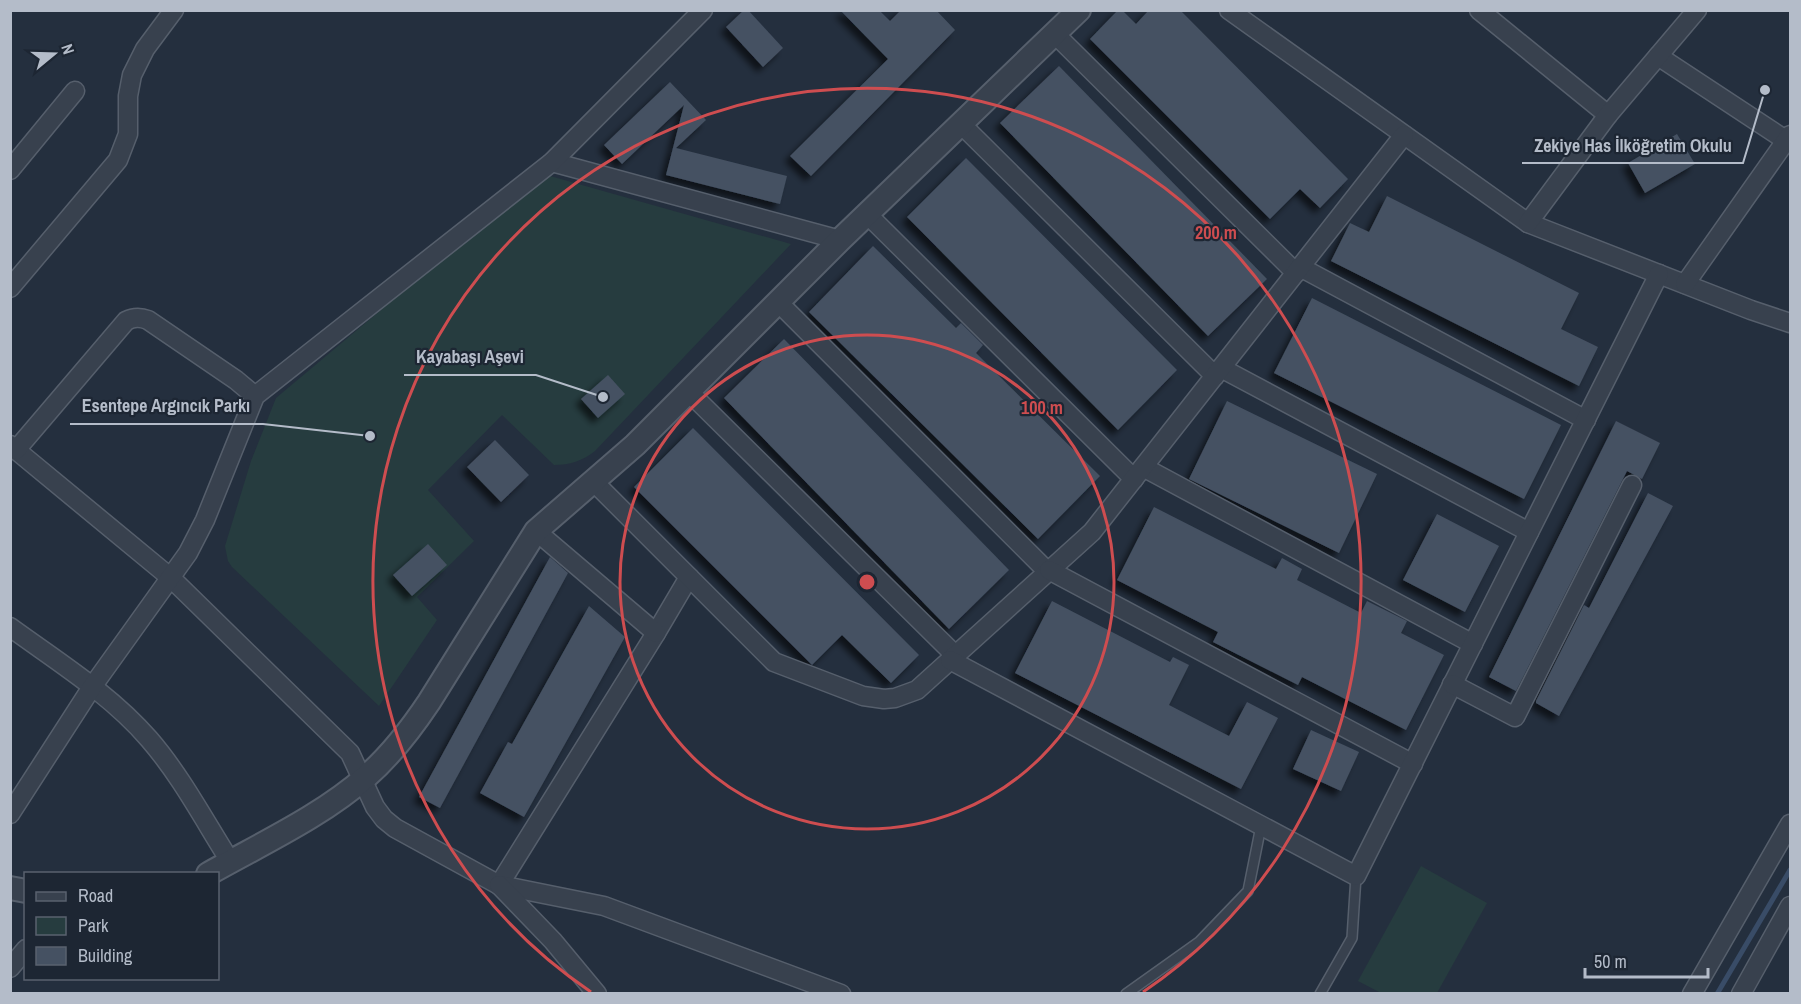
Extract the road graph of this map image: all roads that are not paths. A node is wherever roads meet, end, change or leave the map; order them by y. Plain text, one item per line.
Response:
1 (174, 10) edge
2 (703, 10) edge
3 (1079, 10) edge
4 (1229, 10) edge
5 (1479, 10) edge
6 (1692, 12) edge
7 (1055, 34) junction
8 (1658, 56) junction
9 (75, 91) dead end
10 (1608, 114) junction
11 (961, 124) junction
12 (1404, 135) junction
13 (1789, 138) edge
14 (552, 162) junction
15 (10, 170) edge
16 (867, 214) junction
17 (1528, 223) junction
18 (840, 240) junction
19 (1298, 270) junction
20 (1659, 274) junction
21 (1685, 284) junction
22 (10, 288) edge
23 (778, 302) junction
24 (1791, 323) edge
25 (1218, 372) junction
26 (688, 391) junction
27 (255, 396) junction
28 (1586, 420) junction
29 (13, 448) edge
30 (1138, 473) junction
31 (593, 481) junction
32 (1632, 485) dead end
33 (536, 531) junction
34 (1529, 532) junction
35 (1049, 571) junction
36 (688, 577) junction
37 (171, 578) junction
38 (10, 627) edge
39 (656, 633) junction
40 (1473, 644) junction
41 (952, 658) junction
42 (1452, 684) junction
43 (92, 687) junction
44 (1413, 764) junction
45 (362, 780) junction
46 (10, 814) edge
47 (1791, 824) edge
48 (1261, 826) junction
49 (230, 861) junction
50 (210, 872) edge
51 (1356, 876) junction
52 (499, 885) junction
53 (1791, 906) edge
54 (24, 951) edge
55 (10, 968) edge
56 (597, 993) edge
57 (841, 993) edge
58 (1126, 993) edge
59 (1320, 993) edge
60 (1692, 993) edge
61 (1741, 993) edge

1 - 22 street
2 - 14 street
3 - 7 street
4 - 12 street
5 - 10 street
6 - 8 street
7 - 11 street
7 - 19 street
8 - 10 street
8 - 13 street
9 - 15 street
10 - 17 street
11 - 16 street
11 - 25 street
12 - 17 street
12 - 19 street
13 - 21 street
14 - 18 street
14 - 27 street
16 - 18 street
16 - 30 street
17 - 20 street
18 - 23 street
19 - 25 street
19 - 28 street
20 - 21 street
20 - 28 street
21 - 24 street
23 - 26 street
23 - 35 street
25 - 30 street
25 - 34 street
26 - 31 street
26 - 41 street
27 - 29 street
27 - 37 street
28 - 34 street
29 - 37 street
30 - 35 street
30 - 40 street
31 - 33 street
31 - 36 street
32 - 42 street
33 - 39 street
33 - 45 street
34 - 40 street
35 - 41 street
35 - 44 street
36 - 39 street
36 - 41 street
37 - 43 street
37 - 45 street
38 - 43 street
39 - 52 street
40 - 42 street
41 - 48 street
42 - 44 street
43 - 46 street
43 - 49 street
44 - 51 street
45 - 49 street
45 - 52 street
47 - 60 street
48 - 51 street
48 - 58 lane
49 - 50 street
51 - 59 lane
52 - 56 street
52 - 57 street
53 - 61 street
54 - 55 street

